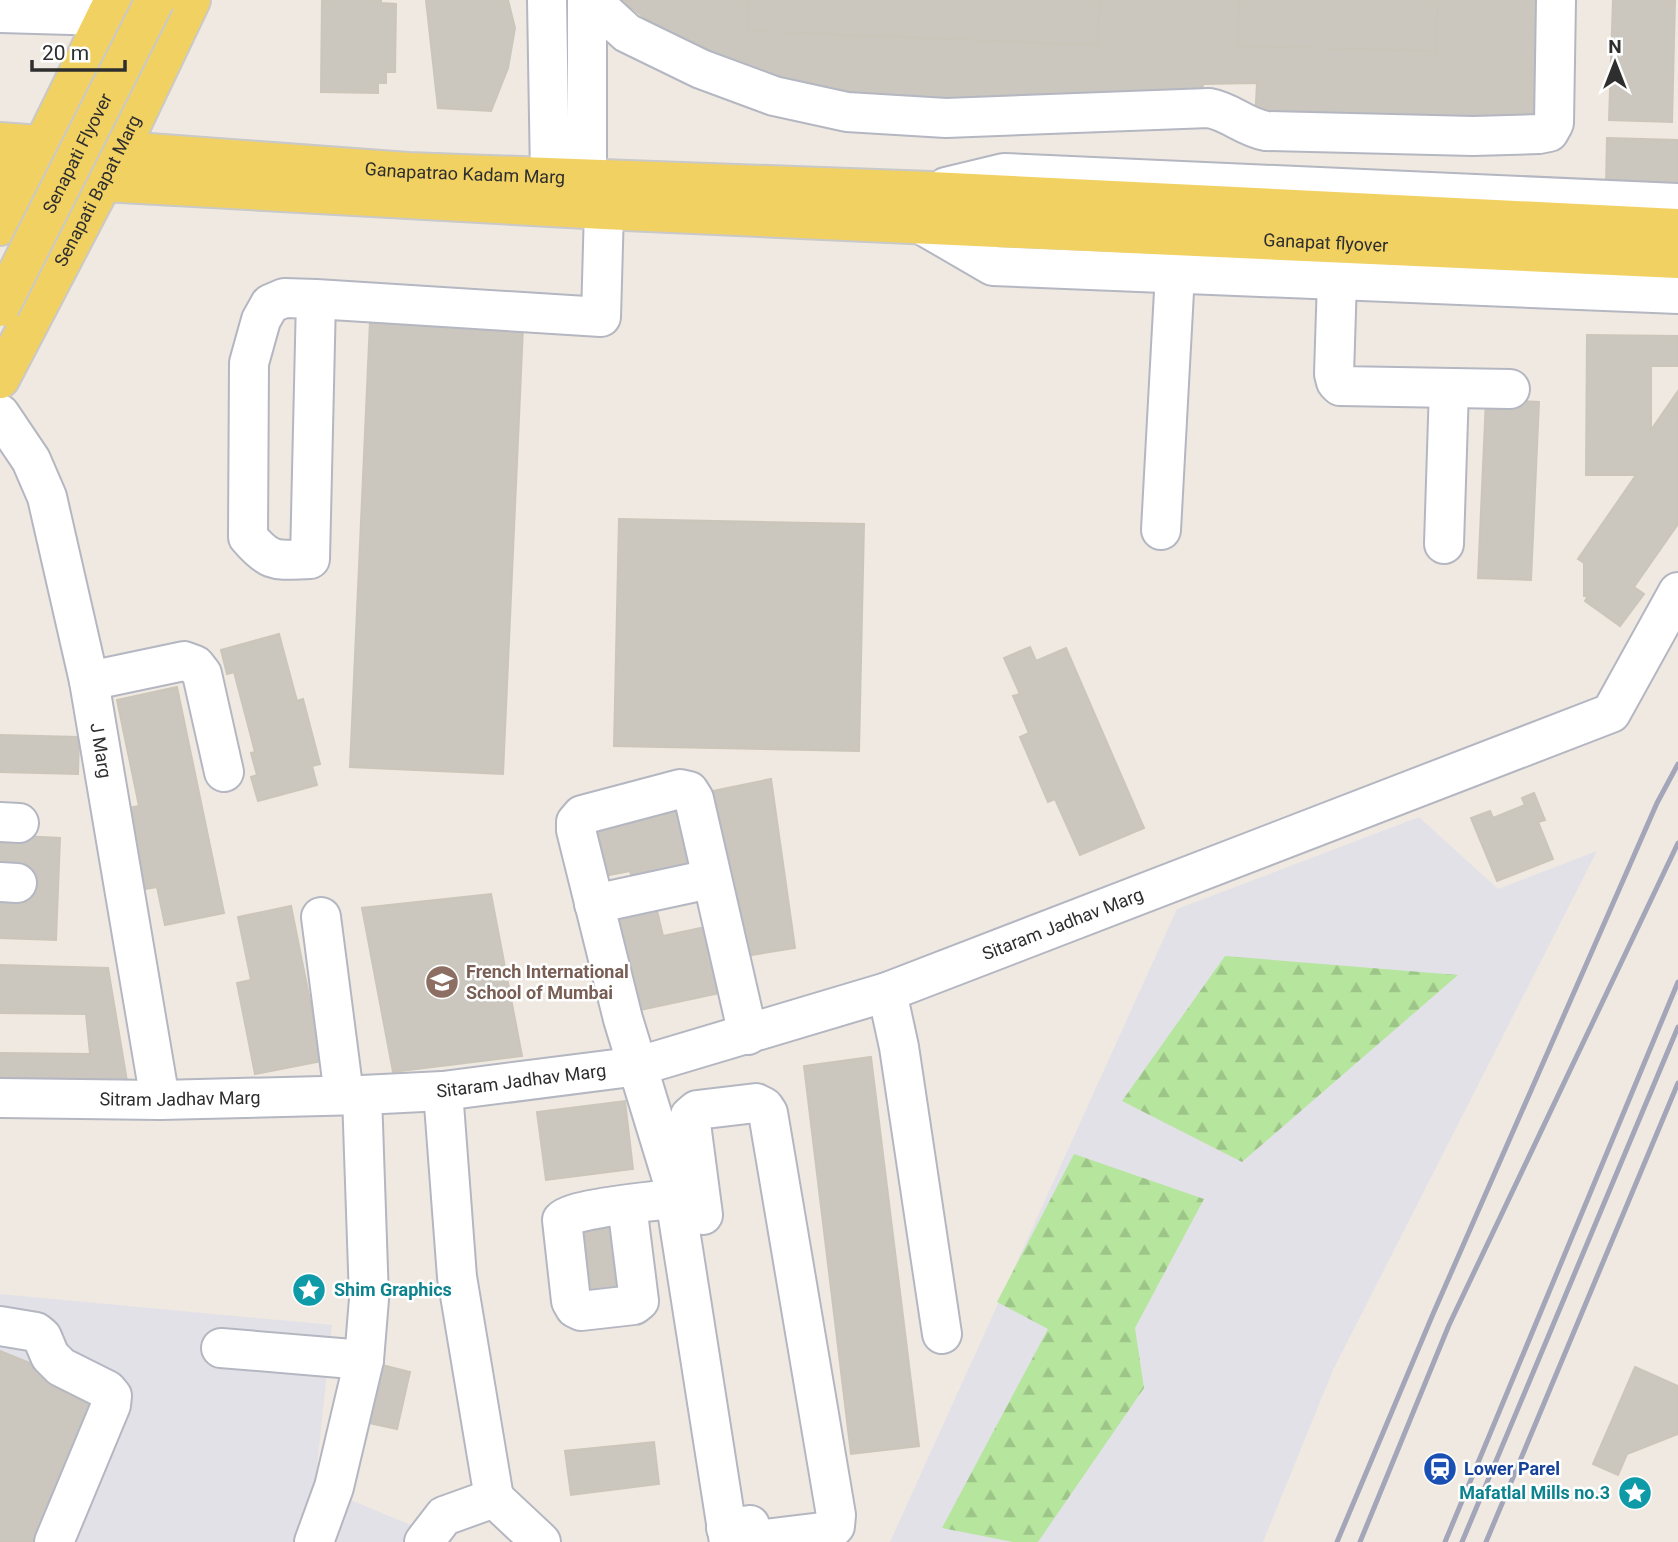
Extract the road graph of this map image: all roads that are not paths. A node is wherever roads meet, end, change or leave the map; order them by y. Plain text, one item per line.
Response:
1 (155, 0) edge
2 (191, 0) edge
3 (547, 0) edge
4 (589, 0) edge
5 (1556, 0) edge
6 (116, 5) edge
7 (0, 13) edge
8 (1001, 116) junction
9 (1473, 136) junction
10 (0, 142) edge
11 (24, 162) edge
12 (111, 166) junction
13 (408, 186) junction
14 (580, 188) junction
15 (1472, 192) junction
16 (985, 199) junction
17 (1678, 203) edge
18 (910, 208) junction
19 (0, 226) edge
20 (1678, 228) edge
21 (0, 258) edge
22 (1678, 259) edge
23 (1175, 273) junction
24 (1337, 279) junction
25 (1678, 293) edge
26 (316, 299) junction
27 (0, 307) edge
28 (0, 379) edge
29 (1449, 388) junction
30 (1510, 389) dead end
31 (0, 414) edge
32 (1161, 530) dead end
33 (1444, 544) dead end
34 (1678, 592) edge
35 (89, 681) junction
36 (224, 772) dead end
37 (710, 878) junction
38 (594, 904) junction
39 (321, 917) dead end
40 (887, 992) junction
41 (748, 1035) junction
42 (639, 1066) junction
43 (443, 1091) junction
44 (353, 1096) junction
45 (0, 1098) edge
46 (160, 1100) junction
47 (681, 1184) junction
48 (627, 1205) dead end
49 (0, 1326) edge
50 (942, 1334) dead end
51 (221, 1348) dead end
52 (364, 1360) junction
53 (494, 1498) junction
54 (735, 1531) edge
55 (54, 1542) edge
56 (314, 1542) edge
57 (425, 1542) edge
58 (541, 1542) edge

1 - 27 main road, Senapati Flyover, bridge
2 - 12 main road, Senapati Bapat Marg
3 - 14 street
4 - 8 street
4 - 14 street
5 - 9 street
6 - 7 street
6 - 11 main road
6 - 21 main road, Senapati Flyover
8 - 9 street
8 - 16 street
9 - 15 street
10 - 11 main road, Ganapatrao Kadam Marg
11 - 12 main road, Ganapatrao Kadam Marg
11 - 19 main road
12 - 13 main road, Ganapatrao Kadam Marg
12 - 28 main road, Senapati Bapat Marg
13 - 14 main road, Ganapatrao Kadam Marg
13 - 14 main road, Ganapatrao Kadam Marg
14 - 18 main road, Ganapatrao Kadam Marg
14 - 26 street
15 - 16 street
15 - 17 street
16 - 18 main road, Ganapatrao Kadam Marg
16 - 18 street
16 - 20 main road, Ganapat flyover
16 - 22 main road, Ganapat flyover
18 - 23 street
23 - 24 street
23 - 32 street
24 - 25 street
24 - 29 street
26 - 26 street
29 - 30 street
29 - 33 street
31 - 35 street, J Marg
34 - 40 street, Sitaram Jadhav Marg
35 - 36 street
35 - 46 street, J Marg
37 - 38 street
37 - 38 street
37 - 41 street
38 - 42 street
39 - 44 street
40 - 41 street, Sitaram Jadhav Marg
40 - 50 street
41 - 42 street, Sitaram Jadhav Marg
42 - 43 street, Sitaram Jadhav Marg
42 - 47 street
43 - 44 street, Sitaram Jadhav Marg
43 - 53 street
44 - 46 street, Sitram Jadhav Marg
44 - 52 street
45 - 46 street, Sitram Jadhav Marg
47 - 48 street
47 - 54 street
47 - 54 street
49 - 55 street
51 - 52 street
52 - 56 street
53 - 57 street
53 - 58 street

